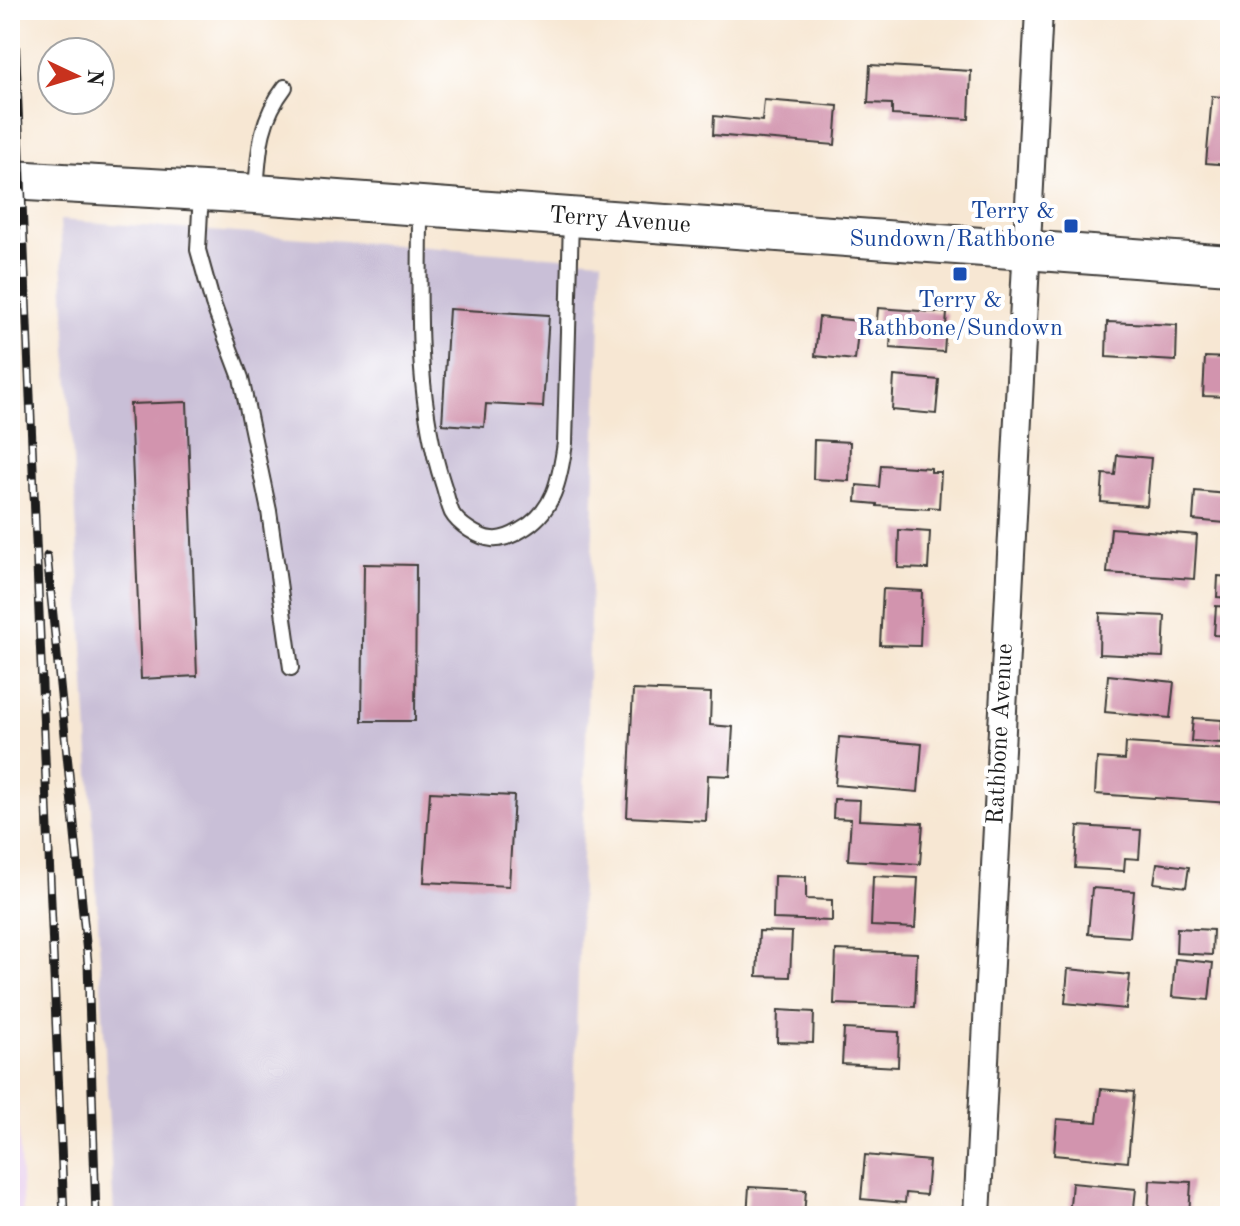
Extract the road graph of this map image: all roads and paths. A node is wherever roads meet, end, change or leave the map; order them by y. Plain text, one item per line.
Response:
1 (1039, 10) edge
2 (285, 87) dead end
3 (10, 180) edge
4 (201, 191) junction
5 (256, 194) junction
6 (420, 206) junction
7 (571, 218) junction
8 (1025, 251) junction
9 (1230, 265) edge
10 (291, 668) dead end
11 (977, 1216) edge

1 - 8 street, Rathbone Avenue
2 - 5 lane
3 - 4 street, Terry Avenue
4 - 5 street, Terry Avenue
4 - 10 lane
5 - 6 street, Terry Avenue
6 - 7 street, Terry Avenue
6 - 7 lane
7 - 8 street, Terry Avenue
8 - 9 street, Terry Avenue
8 - 11 street, Rathbone Avenue

